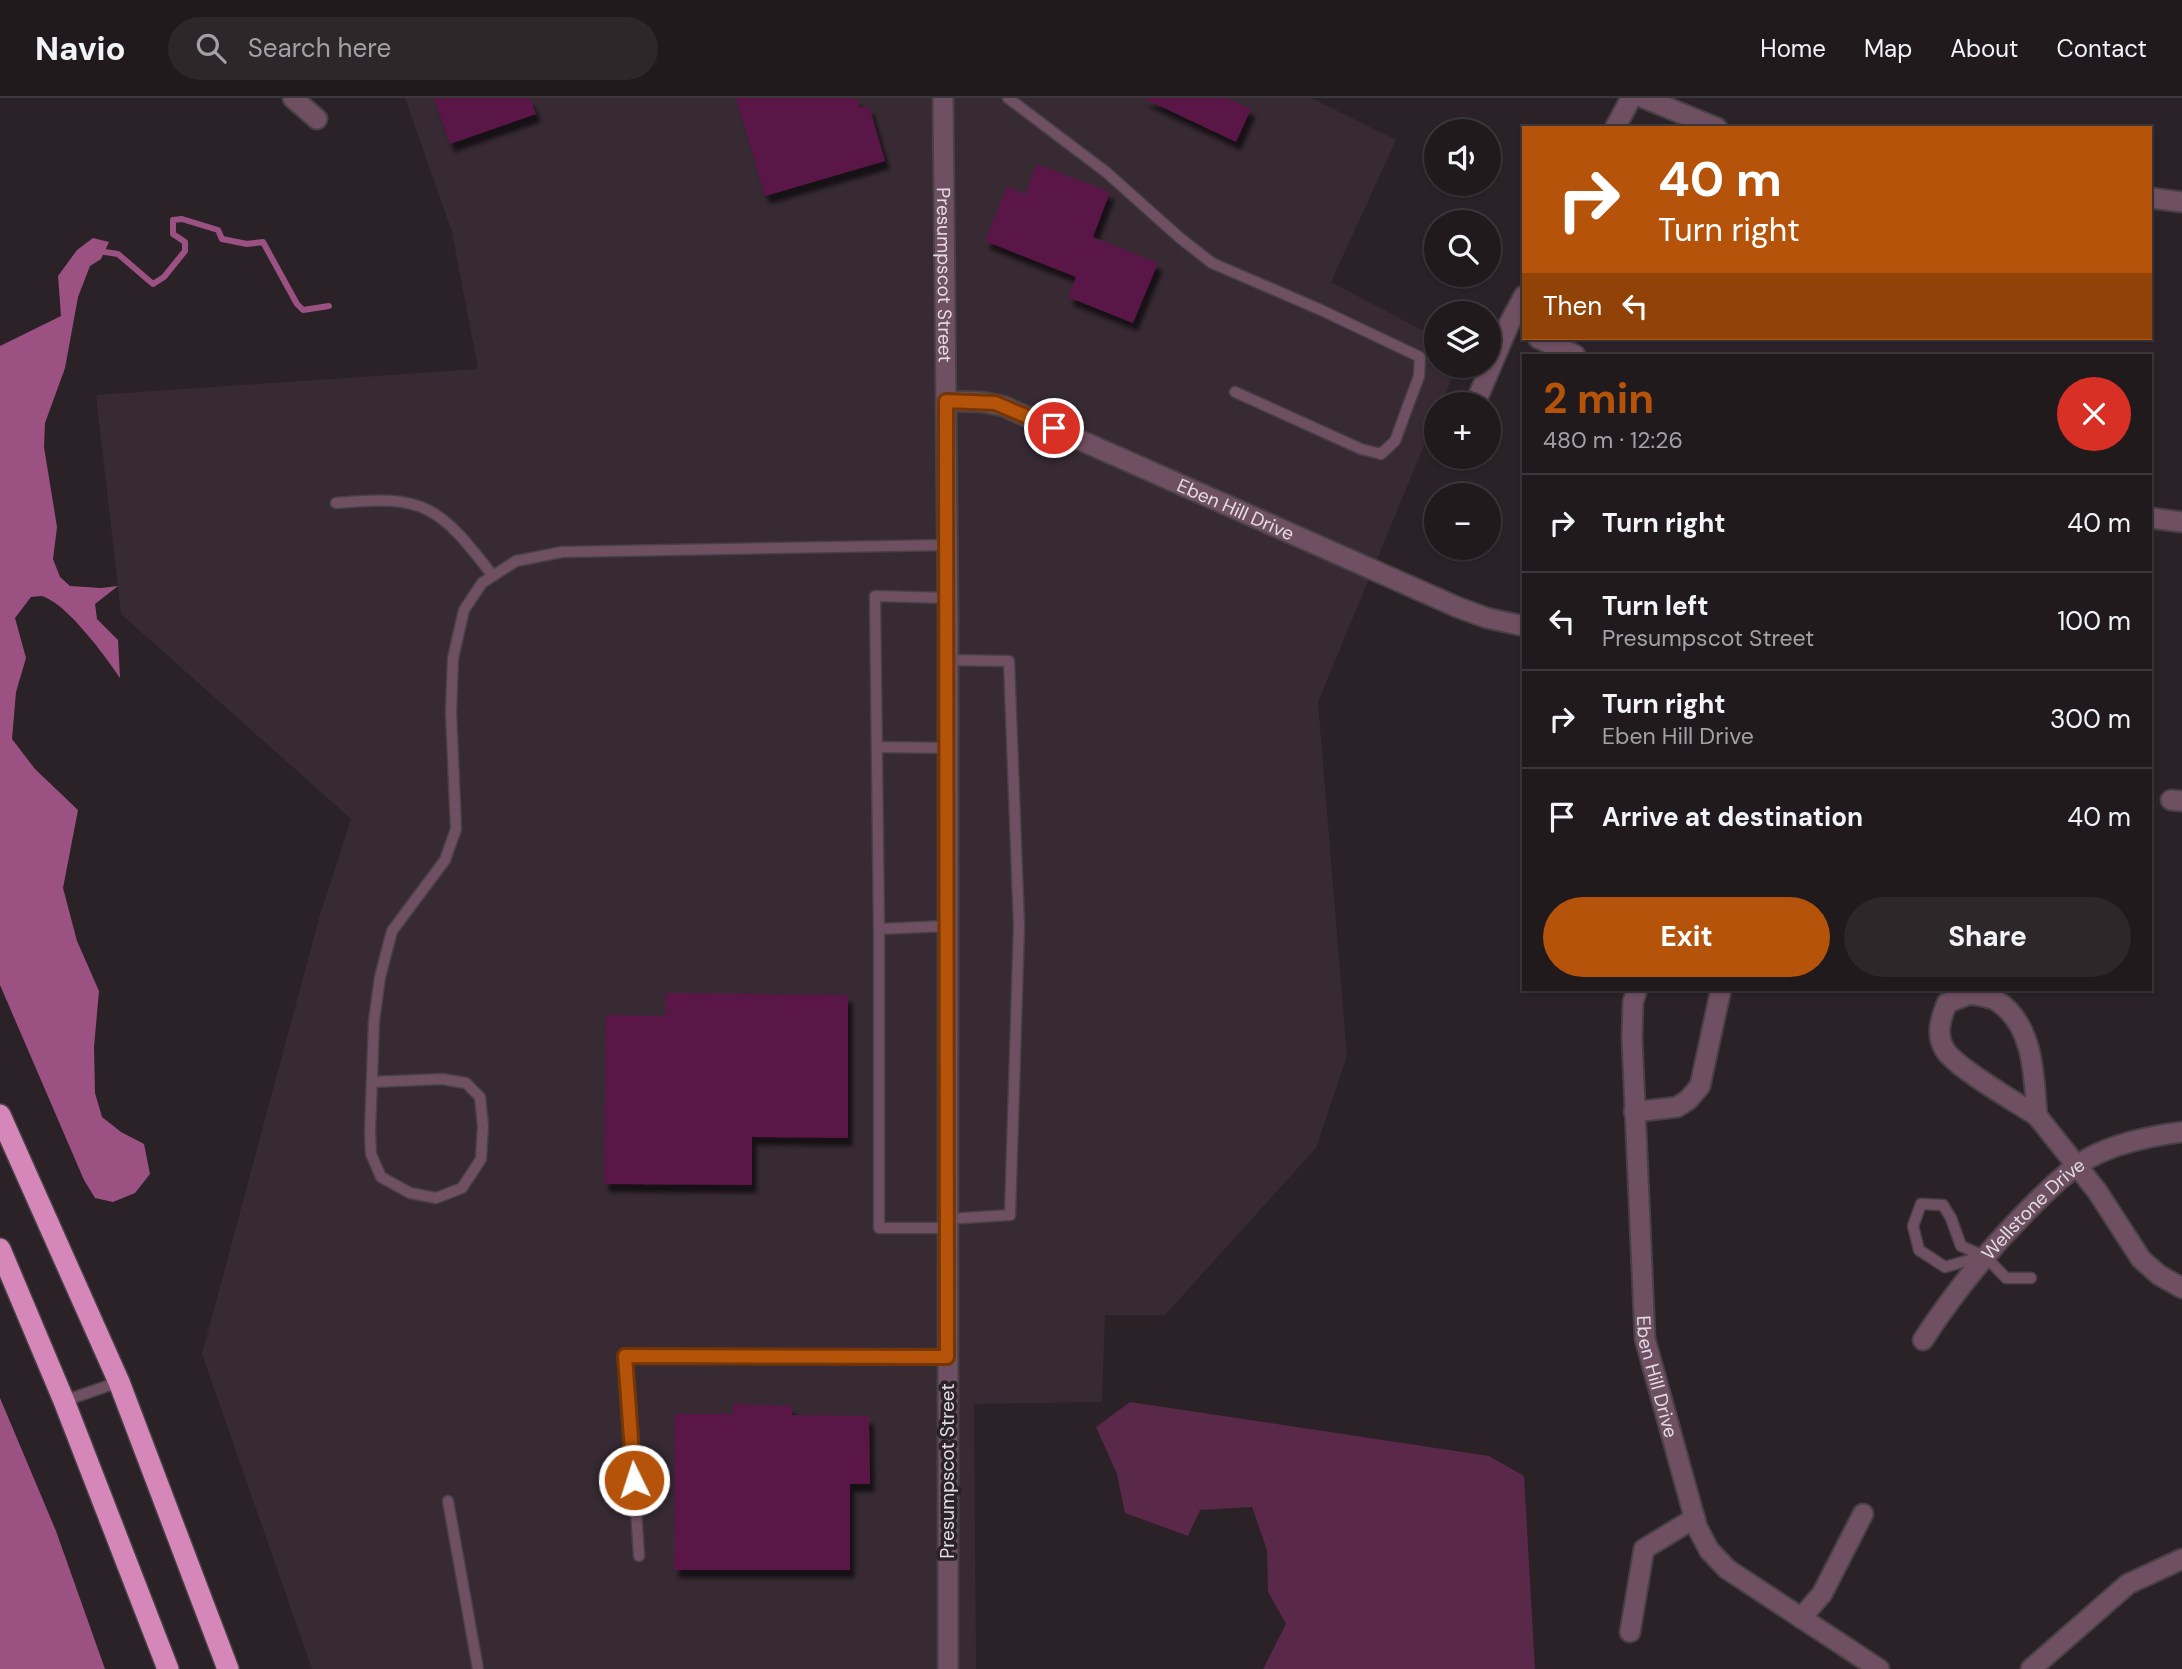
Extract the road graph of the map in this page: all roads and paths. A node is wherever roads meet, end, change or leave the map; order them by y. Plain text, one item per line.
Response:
1 (293, 98) edge
2 (943, 98) edge
3 (1008, 98) edge
4 (1632, 98) edge
5 (1644, 98) edge
6 (317, 119) dead end
7 (1616, 126) edge
8 (1712, 126) edge
9 (2152, 198) edge
10 (2182, 202) edge
11 (1522, 305) edge
12 (1517, 328) edge
13 (1542, 340) edge
14 (1573, 354) edge
15 (1235, 392) dead end
16 (1482, 392) edge
17 (946, 401) junction
18 (336, 503) dead end
19 (2152, 519) edge
20 (2182, 522) edge
21 (947, 545) junction
22 (493, 576) junction
23 (948, 598) junction
24 (1522, 626) edge
25 (948, 660) junction
26 (877, 747) junction
27 (947, 748) junction
28 (947, 926) junction
29 (878, 929) junction
30 (1636, 991) edge
31 (1721, 991) edge
32 (372, 1082) junction
33 (1634, 1112) junction
34 (0, 1115) edge
35 (2037, 1116) junction
36 (2182, 1132) edge
37 (2077, 1166) junction
38 (947, 1224) junction
39 (0, 1249) edge
40 (1984, 1256) junction
41 (2031, 1278) dead end
42 (2182, 1288) edge
43 (1923, 1340) dead end
44 (947, 1357) junction
45 (119, 1382) junction
46 (64, 1401) junction
47 (448, 1502) dead end
48 (1863, 1514) dead end
49 (1695, 1518) junction
50 (639, 1556) dead end
51 (2182, 1559) edge
52 (1801, 1618) junction
53 (1629, 1632) dead end
54 (168, 1669) edge
55 (228, 1669) edge
56 (478, 1669) edge
57 (948, 1669) edge
58 (1879, 1669) edge
59 (2031, 1669) edge

1 - 6 street
2 - 17 street, Presumpscot Street
3 - 15 lane
4 - 7 street
5 - 8 street
9 - 10 street
11 - 12 street
12 - 16 street
13 - 14 street
17 - 21 street, Presumpscot Street
17 - 24 street, Eben Hill Drive
18 - 22 lane
19 - 20 street
21 - 22 lane
21 - 23 street, Presumpscot Street
22 - 32 lane
23 - 25 street, Presumpscot Street
23 - 26 lane
25 - 27 street, Presumpscot Street
25 - 38 lane
26 - 27 lane
26 - 29 lane
27 - 28 street, Presumpscot Street
28 - 29 lane
28 - 38 street, Presumpscot Street
29 - 38 lane
30 - 33 street, Eben Hill Drive
31 - 33 street
32 - 32 lane
33 - 49 street, Eben Hill Drive
34 - 45 highway
35 - 35 street
35 - 37 street
36 - 37 street, Wellstone Drive
37 - 40 street, Wellstone Drive
37 - 42 street
38 - 44 street, Presumpscot Street
39 - 46 highway
40 - 40 lane
40 - 41 lane
40 - 43 street, Wellstone Drive
44 - 50 lane
44 - 57 street, Presumpscot Street
45 - 46 lane
45 - 55 highway
46 - 54 highway
47 - 56 lane
48 - 52 street
49 - 52 street, Eben Hill Drive
49 - 53 street
51 - 59 street
52 - 58 street, Eben Hill Drive

